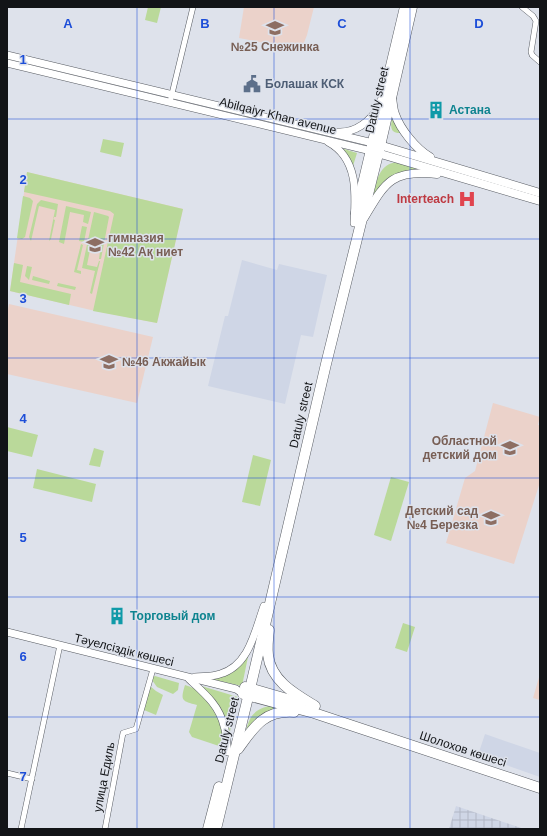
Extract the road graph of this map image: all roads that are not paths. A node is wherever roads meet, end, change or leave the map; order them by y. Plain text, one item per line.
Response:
1 (193, 7) edge
2 (405, 7) edge
3 (412, 7) edge
4 (522, 7) edge
5 (7, 55) edge
6 (540, 62) edge
7 (7, 63) edge
8 (392, 95) junction
9 (170, 99) junction
10 (383, 101) junction
11 (319, 134) junction
12 (376, 148) junction
13 (441, 163) junction
14 (459, 177) junction
15 (540, 193) edge
16 (540, 201) edge
17 (357, 224) junction
18 (267, 607) junction
19 (7, 632) edge
20 (60, 646) junction
21 (153, 669) junction
22 (187, 677) junction
23 (244, 691) junction
24 (314, 710) junction
25 (231, 753) junction
26 (7, 772) edge
27 (32, 778) junction
28 (540, 782) edge
29 (540, 788) edge
30 (21, 829) edge
31 (104, 829) edge
32 (208, 829) edge
33 (216, 829) edge

1 - 9 street
2 - 10 highway, Datuly street
3 - 8 highway, Datuly street
4 - 6 street
5 - 9 main road, Abilqaiyr Khan avenue
7 - 9 main road, Abilqaiyr Khan avenue
8 - 12 highway, Datuly street
8 - 13 main road
9 - 11 main road, Abilqaiyr Khan avenue
10 - 11 main road
10 - 12 highway, Datuly street
11 - 12 main road, Abilqaiyr Khan avenue
11 - 17 main road
12 - 13 main road, Abilqaiyr Khan avenue
12 - 14 main road, Abilqaiyr Khan avenue
12 - 17 highway, Datuly street
13 - 15 main road, Abilqaiyr Khan avenue
14 - 16 main road, Abilqaiyr Khan avenue
14 - 17 main road
17 - 18 highway, Datuly street
18 - 22 main road
18 - 23 highway, Datuly street
18 - 24 highway
19 - 20 main road, Тәуелсіздік көшесі
20 - 21 main road, Тәуелсіздік көшесі
20 - 27 street
21 - 22 main road, Тәуелсіздік көшесі
21 - 31 street, улица Едиль
22 - 23 main road, Тәуелсіздік көшесі
22 - 25 main road
23 - 24 highway
23 - 25 highway, Datuly street
24 - 25 highway
24 - 28 highway, Шолохов көшесі
24 - 29 highway, Шолохов көшесі
25 - 32 highway, Datuly street
25 - 33 highway, Datuly street
26 - 27 street
27 - 30 street

